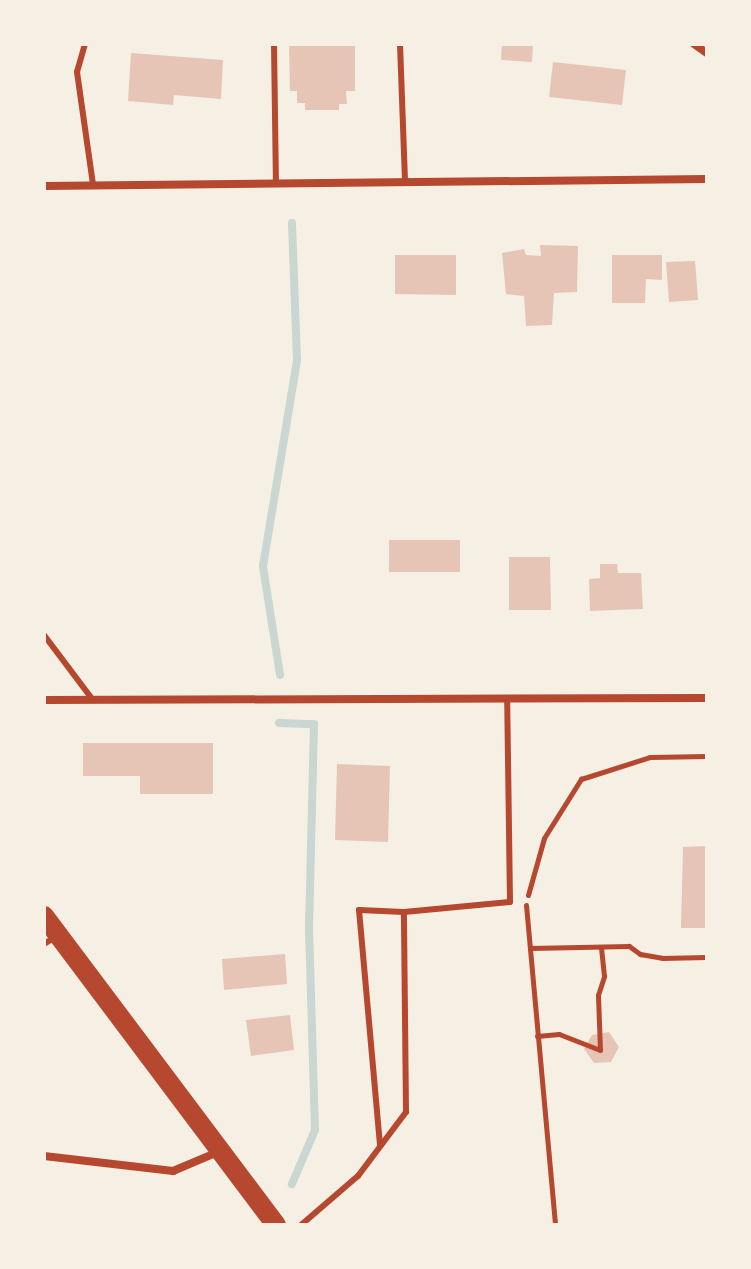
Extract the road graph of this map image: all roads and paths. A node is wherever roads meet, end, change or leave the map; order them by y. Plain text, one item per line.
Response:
1 (85, 44) edge
2 (274, 44) edge
3 (400, 44) edge
4 (694, 44) edge
5 (707, 53) edge
6 (707, 179) edge
7 (405, 182) junction
8 (276, 184) junction
9 (93, 185) junction
10 (44, 186) edge
11 (44, 635) edge
12 (507, 698) junction
13 (707, 698) edge
14 (44, 700) edge
15 (93, 700) junction
16 (707, 756) edge
17 (404, 912) junction
18 (44, 916) edge
19 (51, 939) edge
20 (601, 947) junction
21 (530, 948) junction
22 (707, 957) edge
23 (537, 1036) junction
24 (380, 1145) junction
25 (219, 1152) junction
26 (44, 1156) edge
27 (276, 1225) edge
28 (301, 1225) edge
29 (555, 1225) edge

1 - 9 lane
2 - 8 lane
3 - 7 lane
4 - 5 street
6 - 7 street
7 - 8 street
8 - 9 street
9 - 10 street
11 - 15 lane
12 - 13 street
12 - 15 street
12 - 17 lane
14 - 15 street
16 - 21 path
17 - 24 lane
17 - 24 lane
18 - 19 main road
19 - 25 main road
20 - 21 path
20 - 22 path
20 - 23 path
21 - 23 path
23 - 29 path
24 - 28 lane
25 - 26 street
25 - 27 main road

